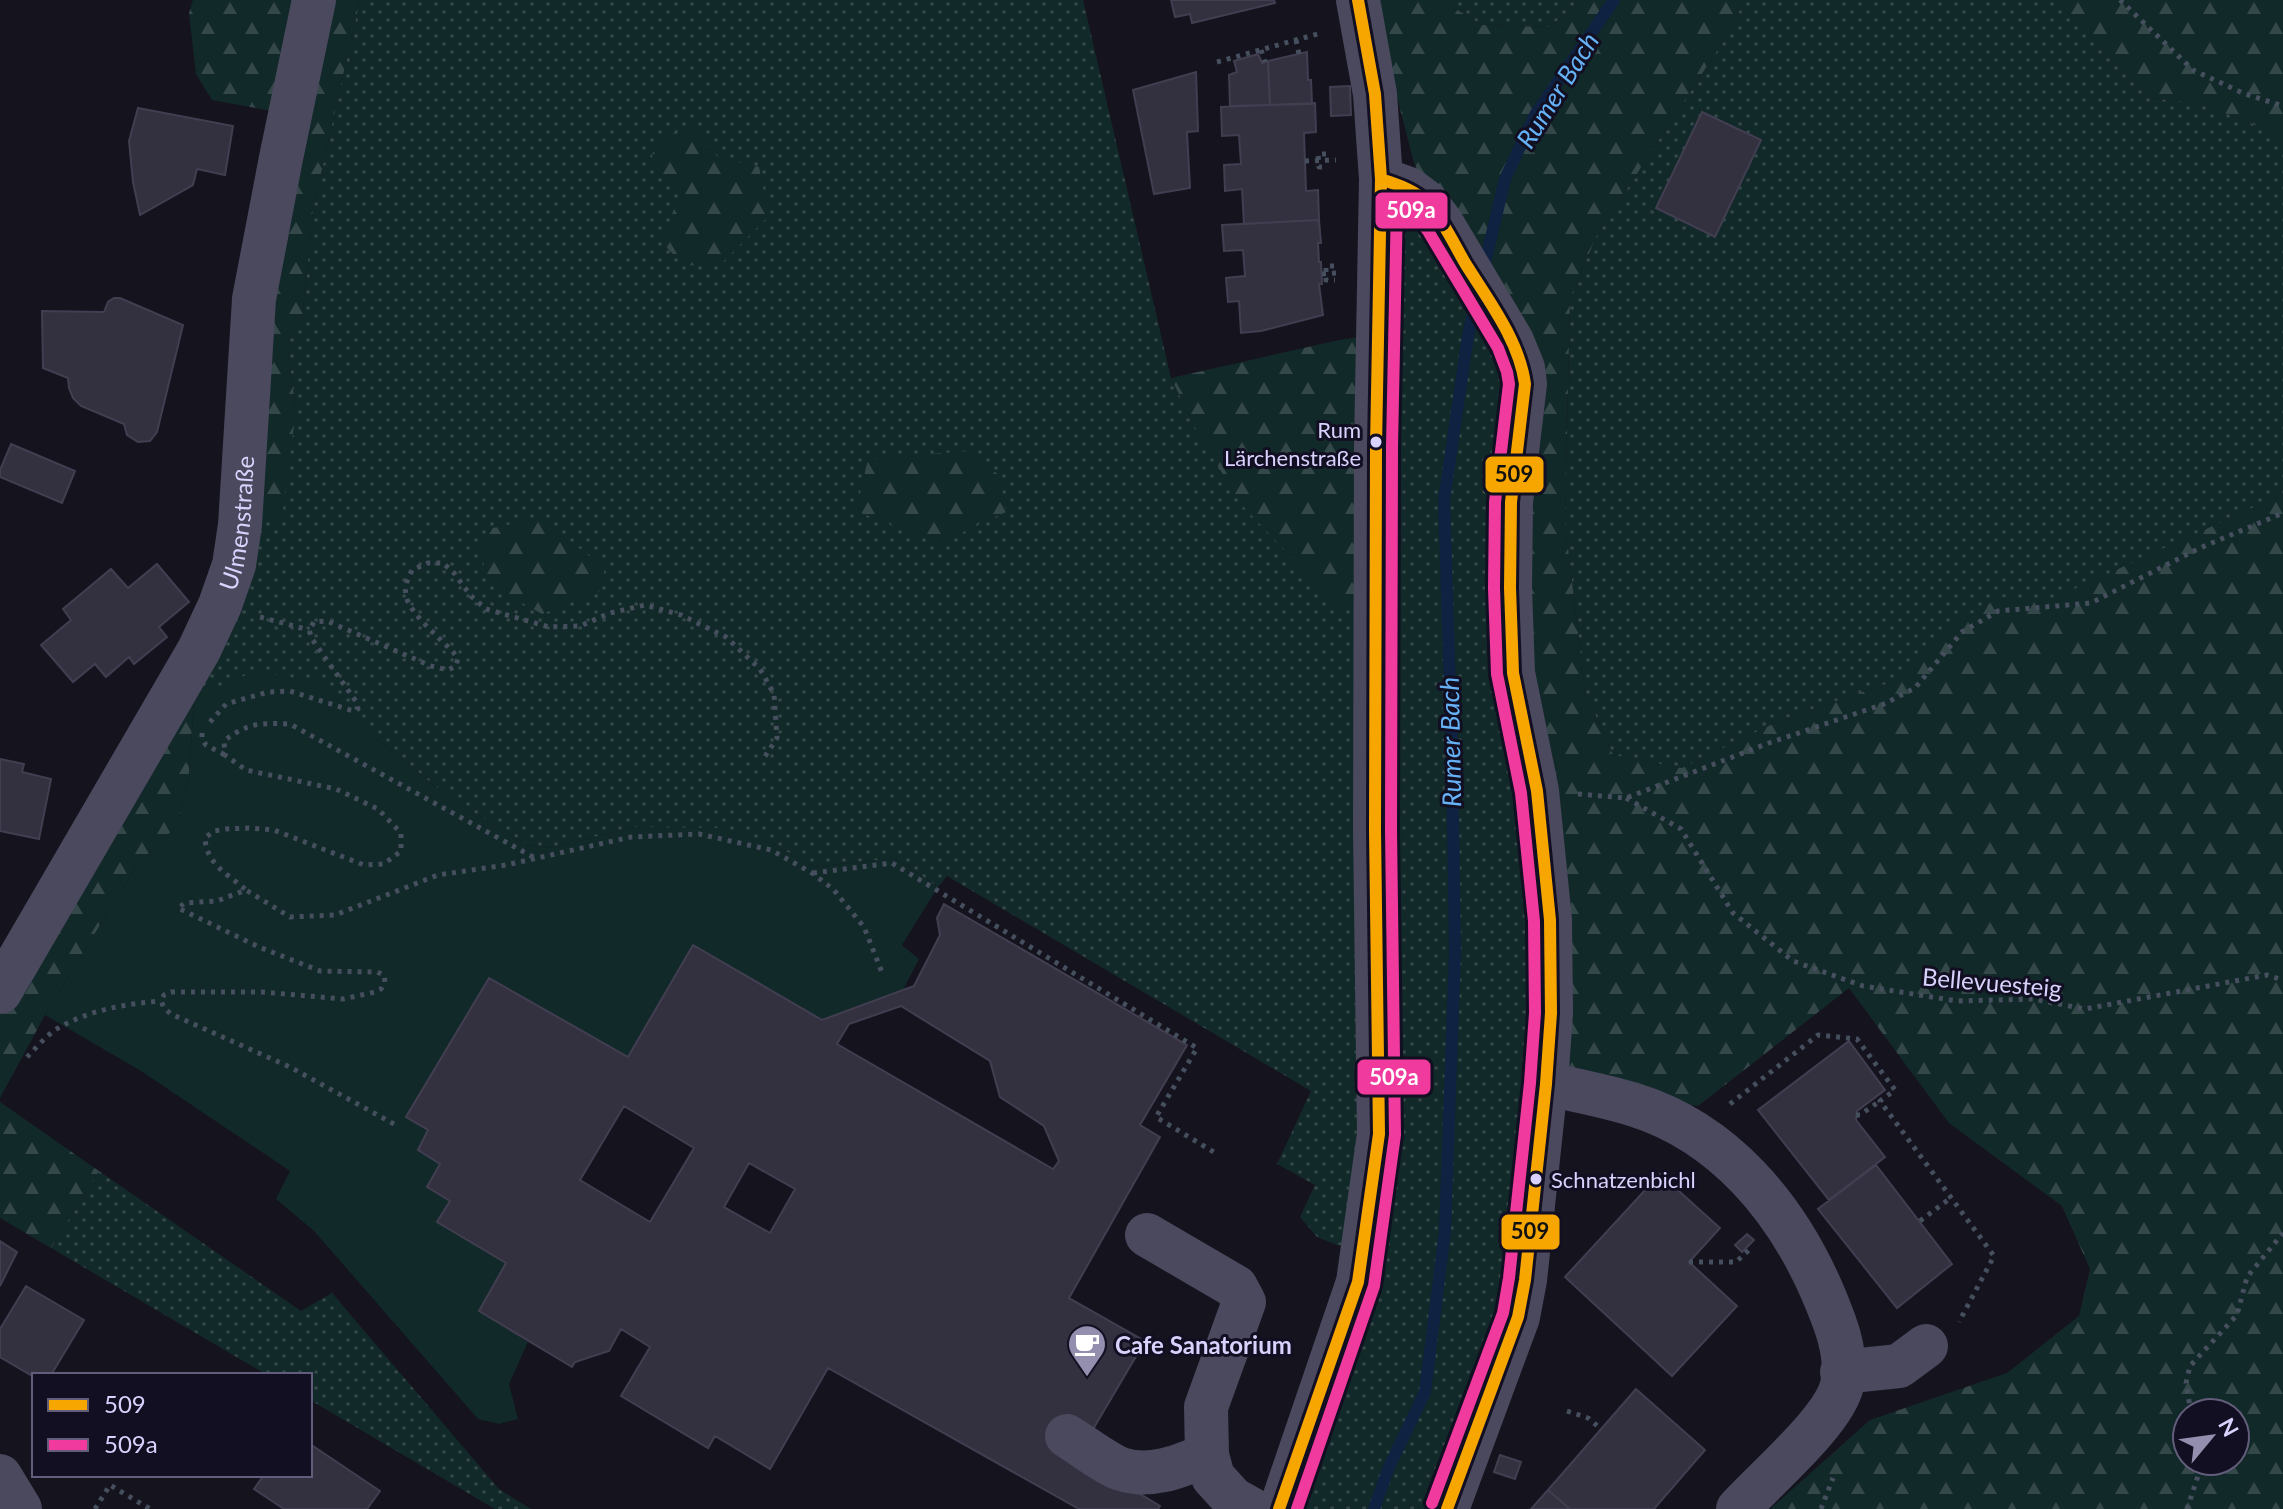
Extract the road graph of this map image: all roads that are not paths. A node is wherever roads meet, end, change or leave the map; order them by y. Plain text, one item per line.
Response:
1 (314, 0) edge
2 (1345, 15) edge
3 (1381, 179) junction
4 (0, 992) edge
5 (1546, 1084) junction
6 (1147, 1235) dead end
7 (1942, 1336) road end
8 (1842, 1372) junction
9 (1067, 1436) dead end
10 (1207, 1455) junction
11 (0, 1476) edge
12 (20, 1509) edge
13 (1251, 1509) edge
14 (1279, 1509) edge
15 (1447, 1509) edge
16 (1738, 1509) edge

1 - 4 street, Ulmenstraße
2 - 3 street
3 - 5 street
3 - 14 street
5 - 8 street
5 - 15 street
6 - 10 street
7 - 8 street
8 - 16 street
9 - 10 street
10 - 13 street
11 - 12 street

